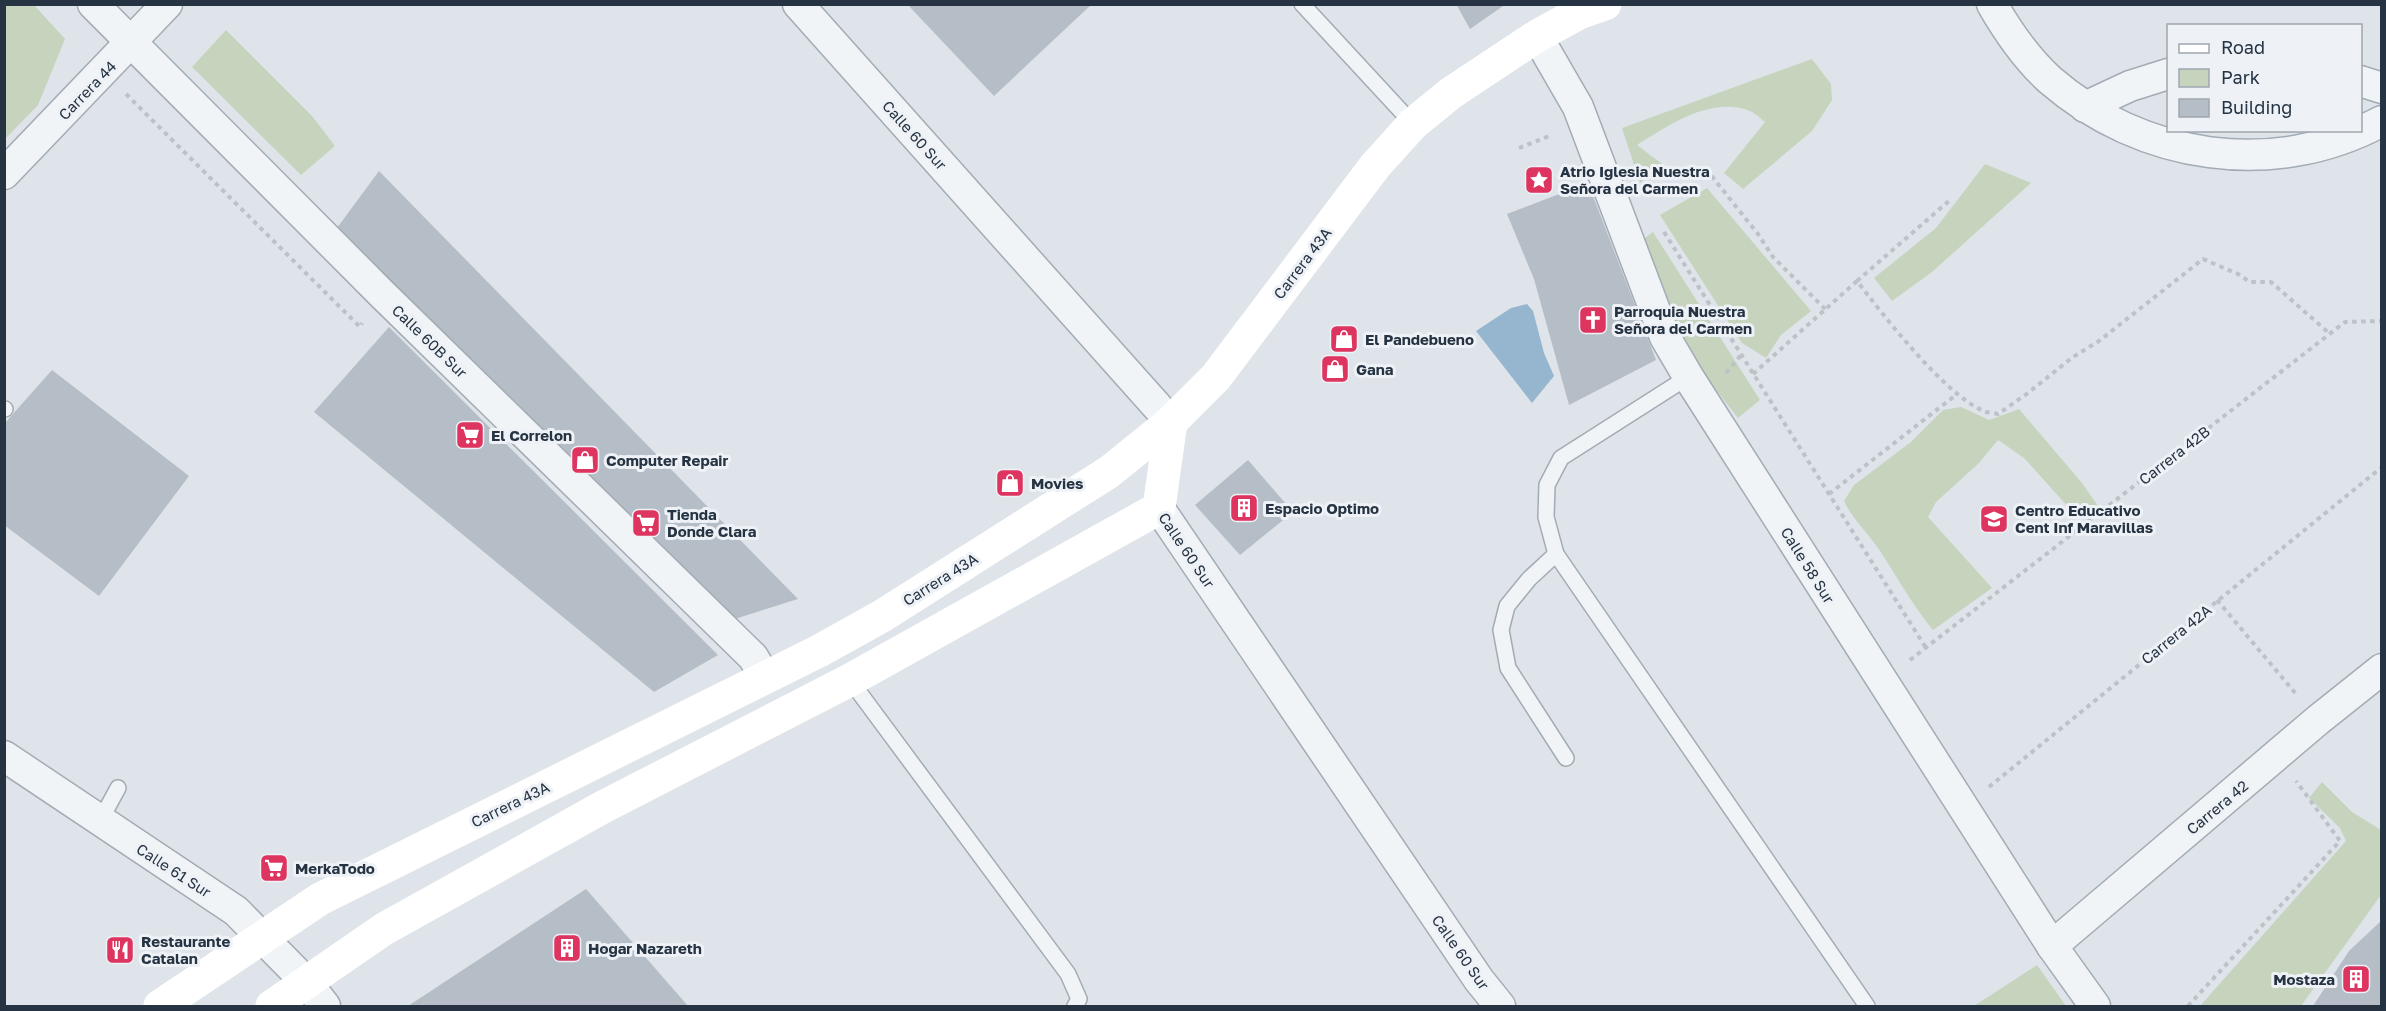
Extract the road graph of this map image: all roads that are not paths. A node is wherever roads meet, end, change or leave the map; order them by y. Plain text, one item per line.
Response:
1 (93, 4) edge
2 (167, 4) edge
3 (798, 4) edge
4 (1302, 4) edge
5 (1605, 4) edge
6 (1992, 4) edge
7 (1537, 36) junction
8 (131, 45) junction
9 (2167, 75) edge
10 (2362, 81) edge
11 (2382, 88) edge
12 (2085, 107) junction
13 (2382, 121) edge
14 (1413, 124) junction
15 (2361, 132) edge
16 (2362, 132) edge
17 (4, 174) edge
18 (1688, 377) junction
19 (1171, 422) junction
20 (1159, 508) junction
21 (1556, 554) junction
22 (2382, 669) edge
23 (765, 677) junction
24 (850, 680) junction
25 (4, 756) edge
26 (1566, 758) dead end
27 (118, 788) dead end
28 (100, 821) junction
29 (260, 937) junction
30 (2052, 946) junction
31 (316, 995) edge
32 (160, 1006) edge
33 (273, 1006) edge
34 (1075, 1006) edge
35 (1500, 1006) edge
36 (1867, 1006) edge
37 (2095, 1006) edge

1 - 8 street, Calle 60B Sur
2 - 8 street, Carrera 44
3 - 19 street, Calle 60 Sur
4 - 14 lane
5 - 7 main road, Carrera 43A
6 - 12 street
7 - 14 main road, Carrera 43A
7 - 18 street, Calle 58 Sur
8 - 17 street, Carrera 44
8 - 23 street, Calle 60B Sur
9 - 12 street
10 - 11 street
12 - 15 street
13 - 16 street
14 - 19 main road, Carrera 43A
18 - 21 lane
18 - 30 street, Calle 58 Sur
19 - 20 main road, Calle 60 Sur
19 - 23 main road, Carrera 43A
20 - 24 main road
20 - 35 street, Calle 60 Sur
21 - 26 lane
21 - 36 lane
22 - 30 street, Carrera 42
23 - 29 main road, Carrera 43A
24 - 31 main road
24 - 34 lane
25 - 28 street, Calle 61 Sur
27 - 28 lane
28 - 29 street, Calle 61 Sur
29 - 31 street, Calle 61 Sur
29 - 32 main road, Carrera 43A
30 - 37 street, Calle 58 Sur
31 - 33 main road

